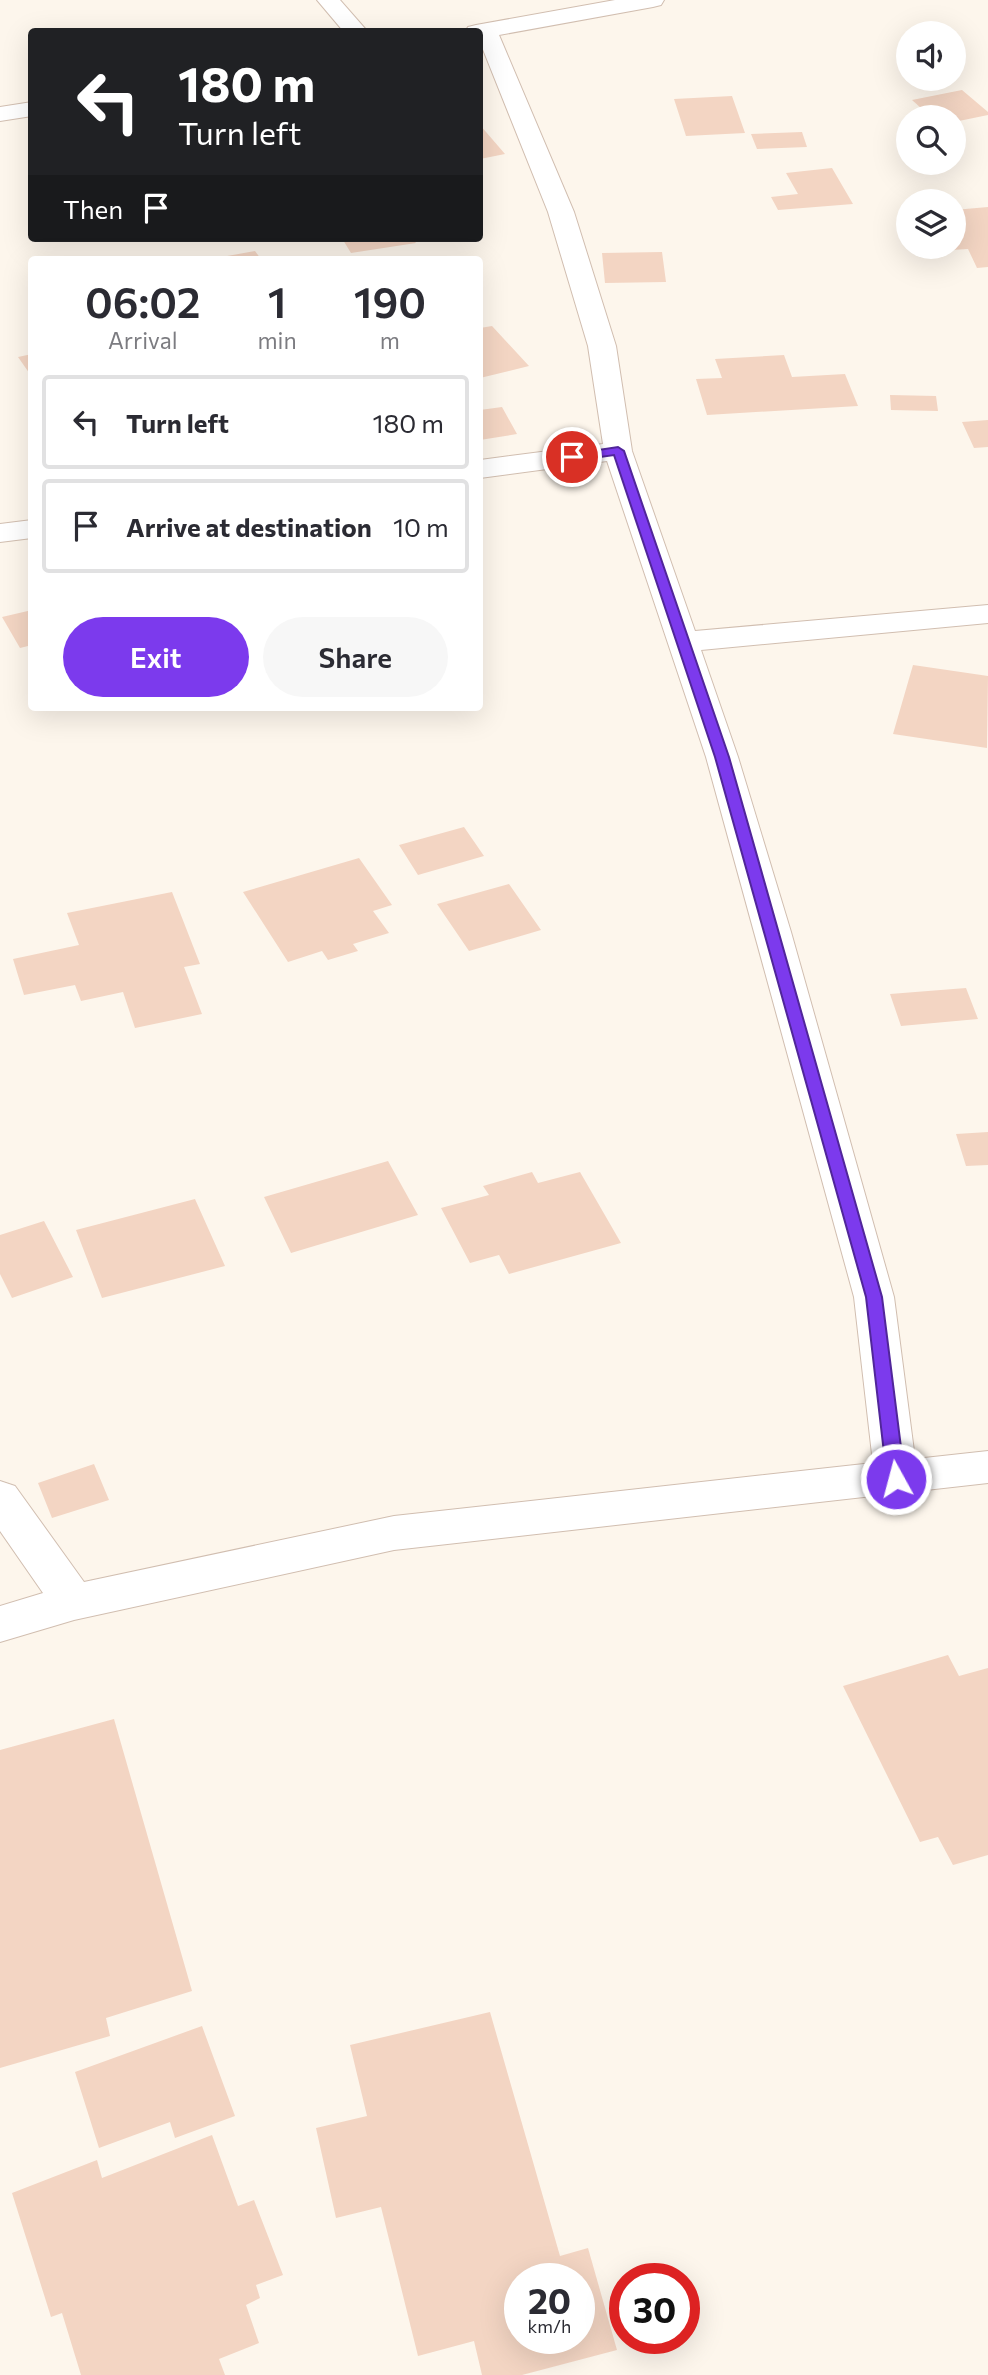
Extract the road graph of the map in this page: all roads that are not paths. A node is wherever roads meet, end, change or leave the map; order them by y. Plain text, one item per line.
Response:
1 (328, 0) edge
2 (653, 0) edge
3 (353, 28) edge
4 (483, 31) edge
5 (483, 36) edge
6 (28, 110) edge
7 (0, 114) edge
8 (618, 451) junction
9 (483, 469) edge
10 (28, 530) edge
11 (0, 533) edge
12 (988, 614) edge
13 (682, 642) junction
14 (988, 1467) edge
15 (896, 1479) junction
16 (0, 1498) edge
17 (74, 1602) junction
18 (0, 1624) edge

1 - 3 street
2 - 4 street
5 - 8 street
6 - 7 street
8 - 9 street
8 - 13 street
10 - 11 street
12 - 13 street
13 - 15 street
14 - 15 street
15 - 17 street
16 - 17 street
17 - 18 street

